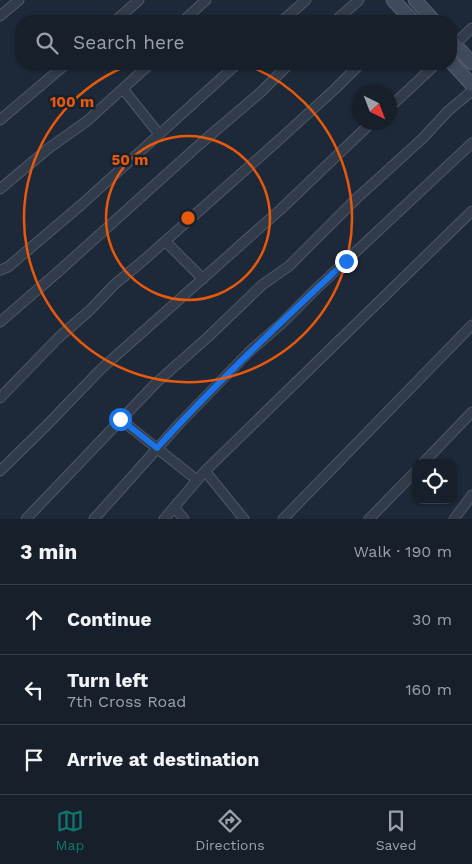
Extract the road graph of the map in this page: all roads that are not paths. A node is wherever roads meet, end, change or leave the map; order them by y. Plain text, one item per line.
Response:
1 (19, 0) edge
2 (139, 0) edge
3 (206, 0) edge
4 (306, 0) edge
5 (360, 0) edge
6 (393, 0) edge
7 (415, 0) edge
8 (122, 15) edge
9 (190, 15) edge
10 (289, 15) edge
11 (343, 15) edge
12 (407, 15) edge
13 (429, 15) edge
14 (0, 16) edge
15 (472, 28) edge
16 (457, 39) edge
17 (457, 46) edge
18 (472, 63) edge
19 (457, 69) edge
20 (59, 70) edge
21 (144, 70) edge
22 (230, 70) edge
23 (283, 70) edge
24 (354, 70) edge
25 (430, 70) edge
26 (472, 85) edge
27 (123, 89) junction
28 (472, 92) edge
29 (397, 100) edge
30 (0, 120) edge
31 (364, 130) edge
32 (159, 134) junction
33 (472, 143) edge
34 (0, 189) edge
35 (472, 211) edge
36 (165, 241) junction
37 (0, 270) edge
38 (203, 280) junction
39 (0, 322) edge
40 (472, 325) edge
41 (0, 398) edge
42 (472, 412) edge
43 (120, 419) junction
44 (157, 448) junction
45 (427, 459) edge
46 (0, 471) edge
47 (205, 471) junction
48 (412, 474) edge
49 (197, 480) junction
50 (472, 495) edge
51 (174, 507) junction
52 (26, 519) edge
53 (94, 519) edge
54 (164, 519) edge
55 (184, 519) edge
56 (244, 519) edge
57 (283, 519) edge
58 (369, 519) edge
59 (454, 519) edge

1 - 14 street
2 - 8 street
3 - 9 street
4 - 10 street
5 - 11 street
6 - 12 main road
7 - 13 main road
15 - 16 street
17 - 18 main road
19 - 26 main road
20 - 30 street
21 - 27 street
22 - 32 street
23 - 39 street
24 - 36 street
25 - 29 street
27 - 32 street
27 - 34 street
28 - 43 street
31 - 38 street
32 - 37 street
33 - 44 street
35 - 47 street
36 - 38 street
36 - 41 street
38 - 46 street
40 - 57 street
42 - 45 street
43 - 44 street
43 - 52 street
44 - 49 street
44 - 53 street
47 - 49 street
47 - 56 street
48 - 58 street
49 - 51 street
50 - 59 street
51 - 54 street
51 - 55 street

